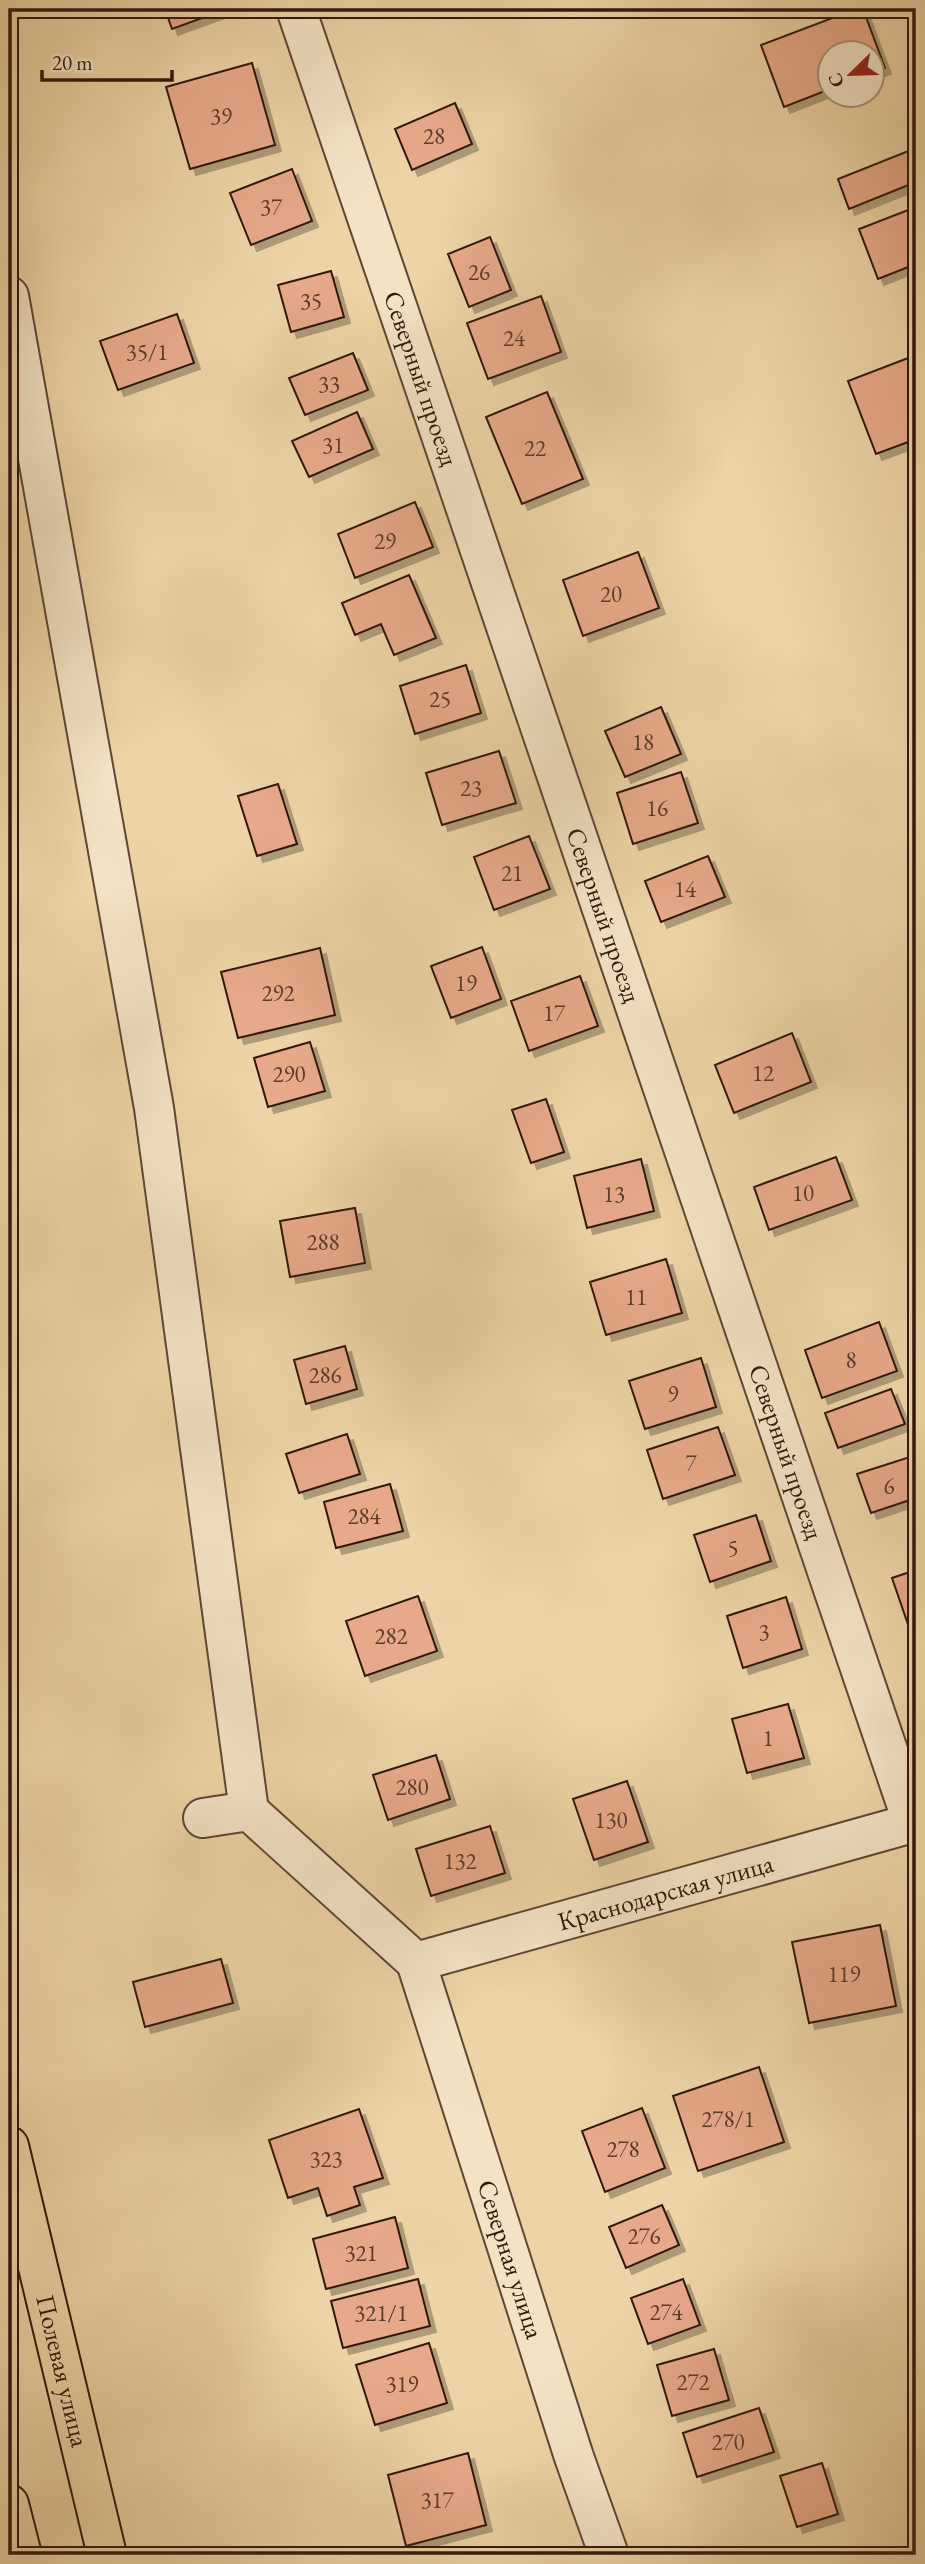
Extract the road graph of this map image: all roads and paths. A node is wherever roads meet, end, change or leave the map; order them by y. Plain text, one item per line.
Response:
1 (296, 9) edge
2 (9, 296) edge
3 (249, 1811) junction
4 (203, 1818) dead end
5 (915, 1823) edge
6 (416, 1962) junction
7 (9, 2146) edge
8 (9, 2504) edge
9 (22, 2555) edge
10 (107, 2555) edge
11 (609, 2555) edge

1 - 5 street, Северный проезд
2 - 3 street
3 - 4 street
3 - 6 street
5 - 6 street, Краснодарская улица
6 - 11 street, Северная улица
7 - 10 highway, Полевая улица
8 - 9 highway

